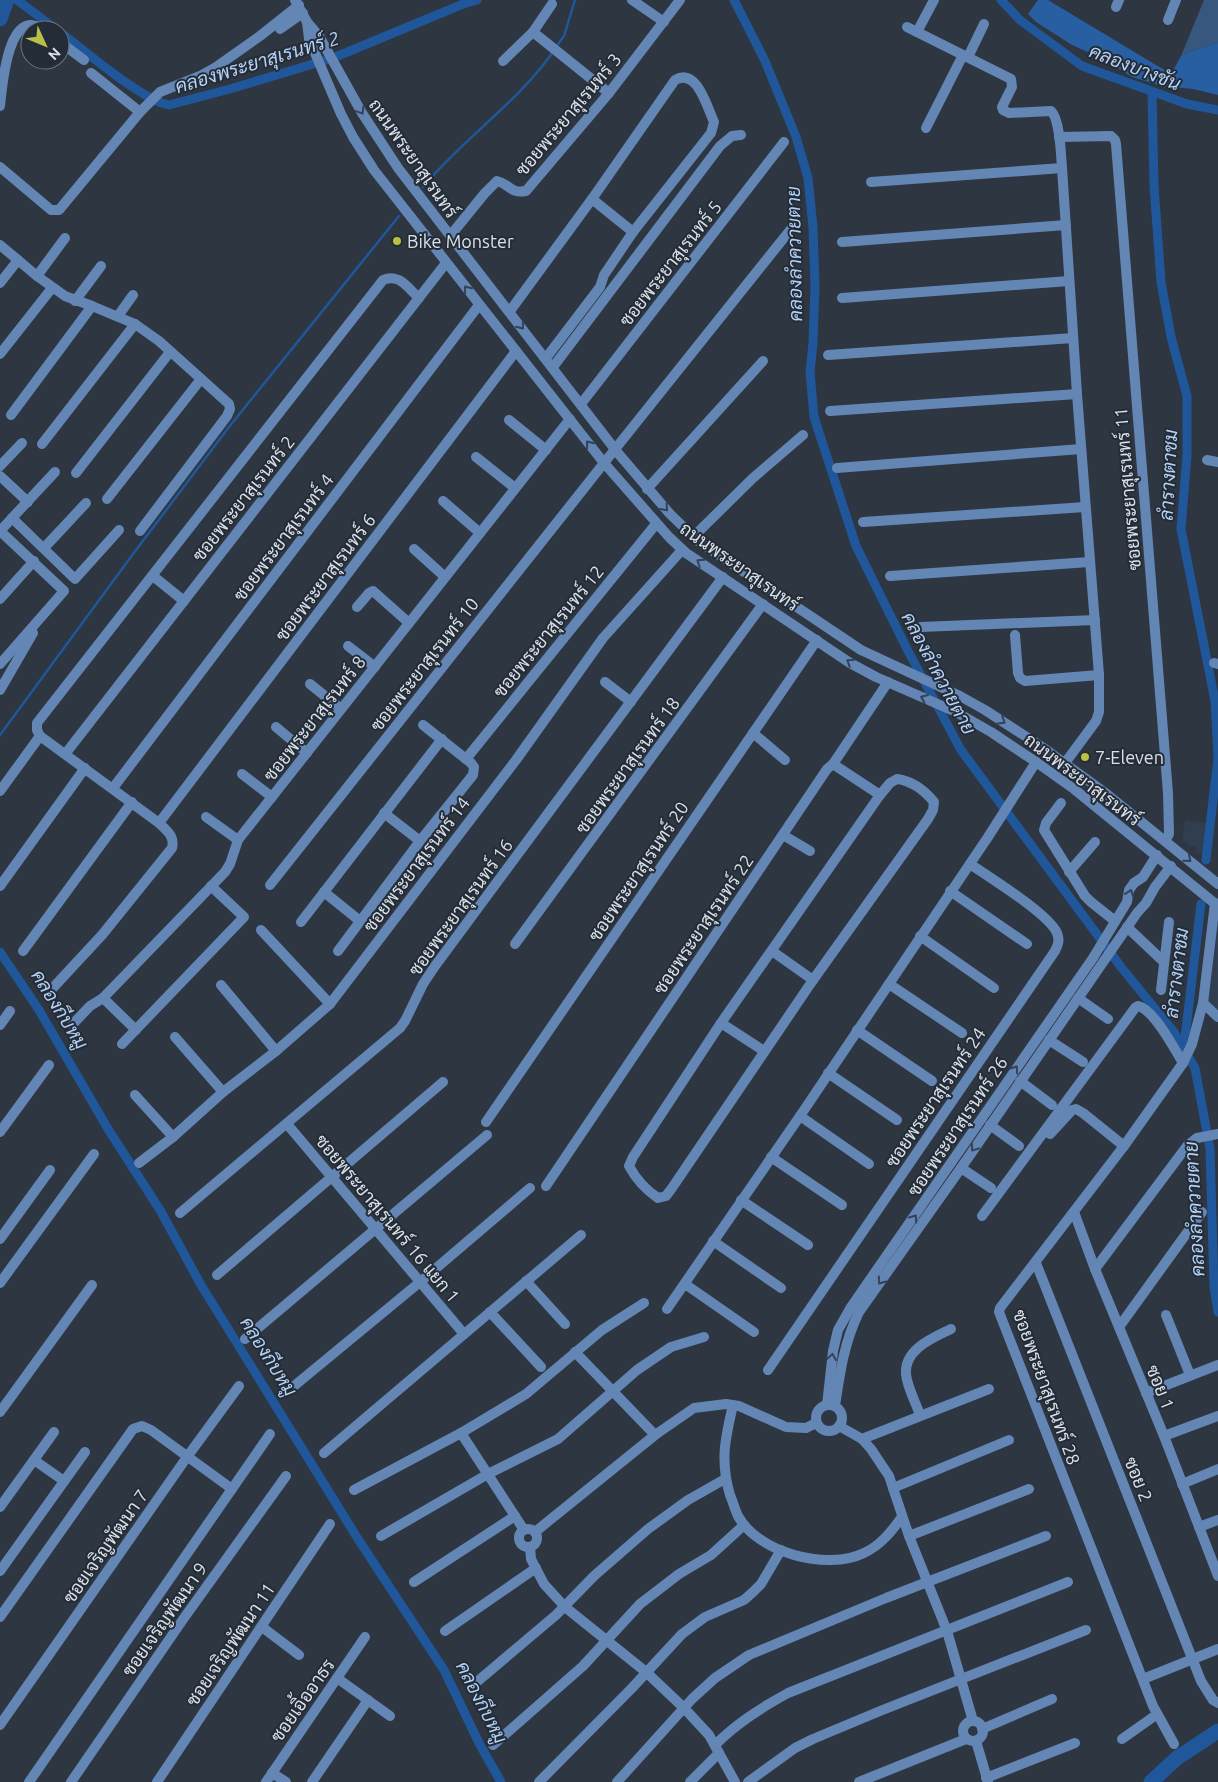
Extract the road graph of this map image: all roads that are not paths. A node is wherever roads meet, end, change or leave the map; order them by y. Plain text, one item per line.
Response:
1 (632, 0) edge
2 (680, 0) edge
3 (934, 0) edge
4 (1176, 0) edge
5 (552, 4) dead end
6 (301, 10) edge
7 (1168, 20) dead end
8 (664, 22) junction
9 (984, 24) dead end
10 (20, 32) edge
11 (533, 32) junction
12 (70, 50) edge
13 (965, 56) junction
14 (84, 60) dead end
15 (503, 60) dead end
16 (91, 73) dead end
17 (609, 93) junction
18 (0, 106) edge
19 (143, 108) junction
20 (926, 128) dead end
21 (741, 135) dead end
22 (1059, 137) junction
23 (784, 142) dead end
24 (0, 167) edge
25 (1062, 168) junction
26 (871, 182) dead end
27 (592, 199) junction
28 (795, 224) dead end
29 (1066, 225) junction
30 (633, 232) junction
31 (450, 236) junction
32 (65, 238) dead end
33 (842, 242) dead end
34 (0, 245) edge
35 (18, 260) junction
36 (446, 263) junction
37 (101, 266) dead end
38 (37, 276) junction
39 (1069, 282) junction
40 (0, 283) edge
41 (52, 288) junction
42 (132, 295) dead end
43 (419, 298) junction
44 (842, 298) dead end
45 (75, 301) junction
46 (479, 305) junction
47 (92, 306) junction
48 (510, 312) junction
49 (118, 316) junction
50 (135, 324) junction
51 (1073, 338) junction
52 (516, 351) junction
53 (170, 352) junction
54 (0, 354) edge
55 (828, 355) dead end
56 (546, 358) junction
57 (763, 361) dead end
58 (553, 367) junction
59 (201, 379) junction
60 (1077, 394) junction
61 (582, 404) junction
62 (830, 411) dead end
63 (10, 415) dead end
64 (570, 419) junction
65 (509, 420) dead end
66 (803, 435) dead end
67 (22, 443) dead end
68 (42, 444) dead end
69 (615, 449) junction
70 (1082, 449) junction
71 (546, 450) junction
72 (476, 457) dead end
73 (1207, 460) dead end
74 (1218, 462) edge
75 (604, 463) junction
76 (0, 466) edge
77 (837, 468) dead end
78 (55, 472) dead end
79 (76, 473) dead end
80 (0, 476) edge
81 (516, 488) junction
82 (647, 489) junction
83 (107, 499) dead end
84 (443, 501) dead end
85 (28, 502) junction
86 (86, 503) dead end
87 (1086, 507) junction
88 (12, 518) junction
89 (863, 522) dead end
90 (656, 524) junction
91 (119, 530) dead end
92 (0, 531) edge
93 (140, 531) dead end
94 (480, 533) junction
95 (693, 537) junction
96 (44, 548) junction
97 (414, 550) dead end
98 (682, 550) junction
99 (34, 561) junction
100 (1089, 562) junction
101 (153, 576) junction
102 (890, 576) dead end
103 (445, 577) junction
104 (723, 578) junction
105 (0, 599) edge
106 (184, 601) junction
107 (764, 604) junction
108 (357, 607) dead end
109 (45, 612) junction
110 (1094, 620) junction
111 (409, 623) junction
112 (921, 626) dead end
113 (1015, 635) dead end
114 (817, 640) junction
115 (348, 646) dead end
116 (0, 664) edge
117 (375, 667) junction
118 (1099, 675) junction
119 (605, 682) dead end
120 (891, 683) junction
121 (310, 684) dead end
122 (0, 690) edge
123 (631, 702) junction
124 (341, 709) junction
125 (423, 725) dead end
126 (276, 727) dead end
127 (753, 733) junction
128 (40, 736) junction
129 (442, 739) junction
130 (66, 753) junction
131 (306, 753) junction
132 (466, 759) junction
133 (785, 760) dead end
134 (1036, 762) junction
135 (1065, 763) junction
136 (833, 764) junction
137 (85, 768) junction
138 (242, 774) dead end
139 (113, 788) junction
140 (0, 791) edge
141 (880, 795) junction
142 (272, 797) junction
143 (132, 802) junction
144 (1061, 803) dead end
145 (384, 813) junction
146 (206, 817) dead end
147 (159, 823) junction
148 (783, 835) junction
149 (238, 840) junction
150 (420, 840) junction
151 (1165, 841) junction
152 (1095, 842) dead end
153 (810, 851) dead end
154 (1157, 855) junction
155 (970, 864) junction
156 (1171, 866) junction
157 (1069, 872) junction
158 (1142, 877) junction
159 (1218, 884) edge
160 (270, 885) dead end
161 (0, 886) edge
162 (211, 886) junction
163 (1155, 887) junction
164 (950, 891) junction
165 (324, 892) junction
166 (1217, 904) edge
167 (360, 921) junction
168 (1115, 921) junction
169 (301, 922) dead end
170 (1169, 922) dead end
171 (1127, 927) junction
172 (261, 930) dead end
173 (920, 936) junction
174 (515, 944) dead end
175 (1027, 944) dead end
176 (23, 951) dead end
177 (338, 951) dead end
178 (772, 951) junction
179 (1164, 962) junction
180 (814, 980) junction
181 (888, 984) junction
182 (221, 985) dead end
183 (994, 988) dead end
184 (1160, 990) dead end
185 (50, 991) dead end
186 (103, 998) junction
187 (1078, 998) junction
188 (1203, 1003) junction
189 (330, 1004) junction
190 (10, 1011) dead end
191 (1218, 1017) edge
192 (1108, 1019) dead end
193 (1048, 1022) junction
194 (722, 1023) junction
195 (0, 1025) edge
196 (72, 1025) dead end
197 (1058, 1027) junction
198 (136, 1030) junction
199 (857, 1030) junction
200 (962, 1033) dead end
201 (175, 1037) dead end
202 (1049, 1040) junction
203 (122, 1044) dead end
204 (276, 1051) junction
205 (764, 1051) junction
206 (1186, 1057) junction
207 (1082, 1062) dead end
208 (48, 1065) dead end
209 (828, 1073) junction
210 (932, 1081) dead end
211 (443, 1082) dead end
212 (1020, 1082) junction
213 (223, 1092) junction
214 (135, 1095) dead end
215 (1052, 1105) dead end
216 (800, 1116) junction
217 (897, 1120) dead end
218 (486, 1122) dead end
219 (287, 1124) junction
220 (990, 1125) junction
221 (0, 1132) edge
222 (1218, 1134) edge
223 (487, 1135) dead end
224 (173, 1137) junction
225 (1046, 1138) dead end
226 (1020, 1146) dead end
227 (1124, 1146) junction
228 (94, 1154) dead end
229 (771, 1157) junction
230 (139, 1163) dead end
231 (869, 1164) dead end
232 (961, 1168) junction
233 (50, 1170) dead end
234 (332, 1177) junction
235 (943, 1184) junction
236 (546, 1186) dead end
237 (530, 1188) dead end
238 (991, 1188) dead end
239 (741, 1200) junction
240 (842, 1205) dead end
241 (1074, 1212) junction
242 (1202, 1212) dead end
243 (180, 1213) dead end
244 (982, 1216) dead end
245 (374, 1229) junction
246 (581, 1235) dead end
247 (0, 1239) edge
248 (714, 1241) junction
249 (808, 1245) dead end
250 (1036, 1263) junction
251 (1095, 1269) junction
252 (217, 1275) dead end
253 (526, 1281) junction
254 (420, 1282) junction
255 (0, 1283) edge
256 (685, 1284) junction
257 (92, 1285) dead end
258 (781, 1288) dead end
259 (644, 1303) dead end
260 (667, 1309) dead end
261 (490, 1312) junction
262 (1166, 1315) dead end
263 (565, 1324) dead end
264 (1119, 1327) junction
265 (951, 1329) dead end
266 (754, 1332) dead end
267 (464, 1334) junction
268 (704, 1337) dead end
269 (245, 1338) dead end
270 (575, 1352) junction
271 (1218, 1365) edge
272 (541, 1367) dead end
273 (768, 1370) dead end
274 (1190, 1375) junction
275 (238, 1386) dead end
276 (989, 1389) dead end
277 (288, 1391) dead end
278 (613, 1391) junction
279 (1146, 1393) junction
280 (733, 1405) junction
281 (831, 1406) junction
282 (0, 1412) edge
283 (920, 1415) junction
284 (1218, 1416) edge
285 (816, 1423) junction
286 (839, 1426) junction
287 (54, 1432) dead end
288 (461, 1432) junction
289 (270, 1434) dead end
290 (655, 1435) junction
291 (1164, 1436) junction
292 (862, 1439) junction
293 (1009, 1440) dead end
294 (85, 1452) dead end
295 (324, 1453) dead end
296 (186, 1457) junction
297 (34, 1460) junction
298 (1218, 1469) edge
299 (488, 1474) junction
300 (286, 1476) dead end
301 (726, 1479) junction
302 (64, 1481) junction
303 (1182, 1484) junction
304 (893, 1488) junction
305 (232, 1489) junction
306 (1029, 1489) dead end
307 (354, 1490) dead end
308 (0, 1507) edge
309 (515, 1516) junction
310 (902, 1517) junction
311 (1218, 1520) edge
312 (330, 1524) dead end
313 (744, 1526) junction
314 (1199, 1527) junction
315 (524, 1530) junction
316 (535, 1532) junction
317 (381, 1536) dead end
318 (909, 1536) junction
319 (1046, 1536) dead end
320 (530, 1547) junction
321 (781, 1550) junction
322 (536, 1568) junction
323 (0, 1570) edge
324 (1218, 1573) edge
325 (414, 1582) dead end
326 (1068, 1582) dead end
327 (927, 1583) junction
328 (565, 1606) junction
329 (0, 1617) edge
330 (262, 1627) junction
331 (947, 1630) junction
332 (1086, 1630) dead end
333 (445, 1631) dead end
334 (365, 1637) dead end
335 (607, 1640) junction
336 (1218, 1650) edge
337 (299, 1655) dead end
338 (1193, 1659) junction
339 (646, 1672) junction
340 (337, 1678) junction
341 (1143, 1679) junction
342 (961, 1680) junction
343 (472, 1686) dead end
344 (1052, 1699) dead end
345 (368, 1700) junction
346 (1218, 1703) edge
347 (684, 1708) junction
348 (1156, 1715) junction
349 (390, 1716) dead end
350 (973, 1721) junction
351 (0, 1725) edge
352 (982, 1729) junction
353 (1122, 1739) dead end
354 (971, 1740) junction
355 (1075, 1744) dead end
356 (1174, 1744) dead end
357 (493, 1745) dead end
358 (717, 1749) junction
359 (272, 1773) junction
360 (987, 1780) edge
361 (29, 1782) edge
362 (71, 1782) edge
363 (158, 1782) edge
364 (266, 1782) edge
365 (286, 1782) edge
366 (312, 1782) edge
367 (539, 1782) edge
368 (617, 1782) edge
369 (690, 1782) edge
370 (735, 1782) edge
371 (748, 1782) edge
372 (859, 1782) edge

1 - 8 street
2 - 8 street, ซอยพระยาสุเรนทร์ 3
3 - 13 street
4 - 7 street
5 - 11 street
6 - 19 street
6 -> 31 street, ถนนพระยาสุเรนทร์
6 - 36 street, ถนนพระยาสุเรนทร์
8 - 17 street, ซอยพระยาสุเรนทร์ 3
9 - 13 street
10 - 18 street
11 - 15 street
11 - 17 street
12 - 14 street
13 - 20 street
13 - 22 street
16 - 19 street
17 - 31 street, ซอยพระยาสุเรนทร์ 3
19 - 24 street
21 - 58 street
22 - 25 street
22 - 151 street, ซอยพระยาสุเรนทร์ 11
23 - 61 street, ซอยพระยาสุเรนทร์ 5
25 - 26 street
25 - 29 street
27 - 30 street
27 - 30 street
27 - 48 street
28 - 69 street, ซอยพระยาสุเรนทร์ 10
29 - 33 street
29 - 39 street
30 - 56 street
31 - 48 street, ถนนพระยาสุเรนทร์
32 - 38 street
34 - 35 street
35 - 38 street
35 - 40 street
36 - 43 street, ซอยพระยาสุเรนทร์ 2
46 -> 36 street, ถนนพระยาสุเรนทร์
37 - 45 street
38 - 41 street
39 - 44 street
39 - 51 street
41 - 45 street
41 - 54 street
42 - 49 street
43 - 101 street
43 - 106 street, ซอยพระยาสุเรนทร์ 2
45 - 47 street
46 - 52 street, ถนนพระยาสุเรนทร์
46 - 139 street, ซอยพระยาสุเรนทร์ 4
47 - 49 street
47 - 63 street
48 -> 56 street, ถนนพระยาสุเรนทร์
49 - 50 street
50 - 53 street
50 - 68 street
51 - 55 street
51 - 60 street
52 - 64 street, ถนนพระยาสุเรนทร์
52 - 147 street, ซอยพระยาสุเรนทร์ 6
53 - 59 street
53 - 79 street
56 - 58 street, ถนนพระยาสุเรนทร์
57 - 82 street
58 - 61 street, ถนนพระยาสุเรนทร์
59 - 83 street
59 - 93 street
60 - 62 street
60 - 70 street
61 - 69 street, ถนนพระยาสุเรนทร์
64 - 71 street, ซอยพระยาสุเรนทร์ 8
75 -> 64 street, ถนนพระยาสุเรนทร์
65 - 71 street
66 - 95 street
67 - 76 street
69 - 75 street, ซอยพระยาสุเรนทร์ 10
69 - 82 street, ถนนพระยาสุเรนทร์
70 - 77 street
70 - 87 street
71 - 81 street, ซอยพระยาสุเรนทร์ 8
72 - 81 street
73 - 74 street
75 - 90 street, ถนนพระยาสุเรนทร์
75 - 160 street, ซอยพระยาสุเรนทร์ 10
78 - 85 street
80 - 85 street
81 - 94 street, ซอยพระยาสุเรนทร์ 8
82 -> 95 street, ถนนพระยาสุเรนทร์
84 - 94 street
85 - 88 street
86 - 96 street
87 - 89 street
87 - 100 street
88 - 92 street
88 - 96 street
90 - 98 street, ถนนพระยาสุเรนทร์
90 - 132 street, ซอยพระยาสุเรนทร์ 12
91 - 96 street
92 - 99 street
94 - 103 street, ซอยพระยาสุเรนทร์ 8
95 -> 135 street, ถนนพระยาสุเรนทร์
97 - 103 street
104 -> 98 street, ถนนพระยาสุเรนทร์
98 - 189 street, ซอยพระยาสุเรนทร์ 14
99 - 105 street
99 - 109 street
100 - 102 street
100 - 110 street
101 - 106 street
101 - 128 street
103 - 111 street, ซอยพระยาสุเรนทร์ 8
104 - 107 street, ถนนพระยาสุเรนทร์
104 - 123 street, ซอยพระยาสุเรนทร์ 16
106 - 130 street, ซอยพระยาสุเรนทร์ 2
107 - 114 street, ถนนพระยาสุเรนทร์
107 - 174 street, ซอยพระยาสุเรนทร์ 18
108 - 111 street
109 - 116 street
109 - 122 street
110 - 112 street
110 - 118 street
111 - 117 street, ซอยพระยาสุเรนทร์ 8
113 - 118 street
120 -> 114 street, ถนนพระยาสุเรนทร์
114 - 127 street, ซอยพระยาสุเรนทร์ 20
115 - 117 street
117 - 124 street, ซอยพระยาสุเรนทร์ 8
118 - 135 street
119 - 123 street
134 -> 120 street, ถนนพระยาสุเรนทร์
120 - 136 street, ซอยพระยาสุเรนทร์ 22
121 - 124 street
123 - 219 street, ซอยพระยาสุเรนทร์ 16
124 - 131 street, ซอยพระยาสุเรนทร์ 8
125 - 129 street
126 - 131 street
127 - 133 street
127 - 218 street, ซอยพระยาสุเรนทร์ 20
128 - 130 street
128 - 140 street
129 - 132 street
129 - 145 street
130 - 137 street
131 - 142 street, ซอยพระยาสุเรนทร์ 8
132 - 150 street
134 - 154 street, ถนนพระยาสุเรนทร์
134 - 155 street
135 - 151 street, ถนนพระยาสุเรนทร์
136 - 141 street
136 - 148 street, ซอยพระยาสุเรนทร์ 22
137 - 139 street
137 - 161 street
138 - 142 street
139 - 143 street
141 - 178 street
141 - 180 street
142 - 149 street, ซอยพระยาสุเรนทร์ 8
143 - 147 street
143 - 176 street
144 - 157 street
145 - 150 street
145 - 165 street
146 - 149 street
147 - 185 street
148 - 153 street
148 - 236 street, ซอยพระยาสุเรนทร์ 22
149 - 162 street, ซอยพระยาสุเรนทร์ 8
150 - 167 street
151 -> 159 street, ถนนพระยาสุเรนทร์
152 - 157 street
154 - 156 street, ถนนพระยาสุเรนทร์
154 - 158 street, ซอยพระยาสุเรนทร์ 26
155 - 164 street
155 - 273 street, ซอยพระยาสุเรนทร์ 24
156 - 163 street, ซอยพระยาสุเรนทร์ 26
156 - 166 street, ถนนพระยาสุเรนทร์
157 - 168 street
158 - 163 street
168 -> 158 street, ซอยพระยาสุเรนทร์ 26
162 - 186 street, ซอยพระยาสุเรนทร์ 8
162 - 198 street
163 - 171 street, ซอยพระยาสุเรนทร์ 26
164 - 173 street
164 - 175 street
165 - 167 street
165 - 169 street
166 - 188 street, ซอยพระยาสุเรนทร์ 28
167 - 177 street
168 - 193 street, ซอยพระยาสุเรนทร์ 26
170 - 179 street
171 - 179 street
171 - 187 street, ซอยพระยาสุเรนทร์ 26
172 - 189 street
173 - 181 street
173 - 183 street
178 - 180 street
178 - 194 street
179 - 184 street
180 - 205 street
181 - 199 street
181 - 200 street
182 - 204 street
186 - 196 street, ซอยพระยาสุเรนทร์ 8
186 - 198 street
187 - 192 street
187 - 197 street, ซอยพระยาสุเรนทร์ 26
188 - 191 street
188 - 206 street, ซอยพระยาสุเรนทร์ 28
189 - 204 street, ซอยพระยาสุเรนทร์ 14
190 - 195 street
193 - 197 street
235 -> 193 street, ซอยพระยาสุเรนทร์ 26
194 - 205 street
194 - 205 street
197 - 202 street, ซอยพระยาสุเรนทร์ 26
198 - 203 street
199 - 209 street
199 - 210 street
201 - 213 street
202 - 207 street
202 - 212 street, ซอยพระยาสุเรนทร์ 26
204 - 213 street, ซอยพระยาสุเรนทร์ 14
206 - 227 street, ซอยพระยาสุเรนทร์ 28
206 - 244 street
208 - 221 street
209 - 216 street
209 - 217 street
211 - 234 street
212 - 215 street
212 - 220 street, ซอยพระยาสุเรนทร์ 26
213 - 224 street, ซอยพระยาสุเรนทร์ 14
214 - 224 street
216 - 229 street
216 - 231 street
219 - 234 street, ซอยพระยาสุเรนทร์ 16 แยก 1
219 - 243 street, ซอยพระยาสุเรนทร์ 16
220 - 226 street
220 -> 232 street, ซอยพระยาสุเรนทร์ 26
222 - 251 street
223 - 245 street
224 - 230 street, ซอยพระยาสุเรนทร์ 14
225 - 227 street
227 - 241 street, ซอยพระยาสุเรนทร์ 28
228 - 255 street
229 - 239 street
229 - 240 street
232 - 235 street, ซอยพระยาสุเรนทร์ 26
232 - 238 street
233 - 247 street
234 - 245 street, ซอยพระยาสุเรนทร์ 16 แยก 1
234 - 252 street
235 - 281 street, ซอยพระยาสุเรนทร์ 26
237 - 254 street
239 - 248 street
239 - 249 street
241 - 250 street, ซอยพระยาสุเรนทร์ 28
241 - 251 street, ซอย 1
242 - 264 street
245 - 254 street, ซอยพระยาสุเรนทร์ 16 แยก 1
245 - 269 street
246 - 253 street
248 - 256 street
248 - 258 street
250 - 338 street, ซอย 2
250 - 341 street, ซอยพระยาสุเรนทร์ 28
251 - 264 street, ซอย 1
253 - 261 street
253 - 263 street
254 - 267 street, ซอยพระยาสุเรนทร์ 16 แยก 1
254 - 277 street
256 - 260 street
256 - 266 street
257 - 282 street
259 - 270 street
261 - 267 street
261 - 272 street
262 - 274 street
264 - 279 street, ซอย 1
265 - 283 street
267 - 295 street
268 - 278 street
270 - 278 street
270 - 288 street
271 - 274 street
274 - 279 street
275 - 296 street, ซอยเจริญพัฒนา 7
276 - 283 street
278 - 290 street
278 - 299 street
279 - 291 street, ซอย 1
280 - 285 street
280 - 290 street
280 - 301 street
281 - 285 street, ซอยพระยาสุเรนทร์ 26
281 - 286 street, ซอยพระยาสุเรนทร์ 26
283 - 292 street
284 - 291 street
285 - 286 street
286 - 292 street
287 - 297 street
288 - 299 street
288 - 307 street
289 - 305 street
290 - 316 street
291 - 303 street, ซอย 1
292 - 304 street
293 - 304 street
294 - 302 street
296 - 305 street
296 - 329 street
296 - 351 street, ซอยเจริญพัฒนา 7
297 - 302 street
297 - 308 street
298 - 303 street
299 - 309 street
299 - 317 street
300 - 362 street, ซอยเจริญพัฒนา 9
301 - 313 street
301 - 328 street
302 - 323 street
303 - 314 street, ซอย 1
304 - 310 street
305 - 361 street
306 - 318 street
309 - 315 street
309 - 325 street
310 - 318 street
310 - 321 street
311 - 314 street
312 - 330 street, ซอยเจริญพัฒนา 11
313 - 321 street
313 - 335 street
314 - 324 street, ซอย 1
315 - 316 street
315 - 320 street
316 - 320 street
318 - 327 street
319 - 327 street
320 - 322 street
321 - 339 street
322 - 328 street
322 - 333 street
326 - 331 street
327 - 331 street
327 - 347 street
328 - 335 street
328 - 343 street
330 - 337 street
330 - 363 street, ซอยเจริญพัฒนา 11
331 - 342 street
331 - 358 street
332 - 342 street
334 - 340 street, ซอยเอิ้ออาธร
335 - 339 street
335 - 357 street
336 - 338 street
338 - 341 street
338 - 346 street, ซอย 2
339 - 347 street
339 - 367 street
340 - 345 street
340 - 359 street, ซอยเอิ้ออาธร
341 - 348 street, ซอยพระยาสุเรนทร์ 28
342 - 350 street
342 - 371 street
344 - 352 street
345 - 349 street
345 - 366 street
347 - 358 street
347 - 368 street
348 - 353 street
348 - 356 street, ซอยพระยาสุเรนทร์ 28
350 - 352 street
350 - 354 street
352 - 354 street
354 - 360 street
354 - 372 street
355 - 360 street
358 - 369 street
358 - 370 street
359 - 364 street, ซอยเอิ้ออาธร
359 - 365 street

